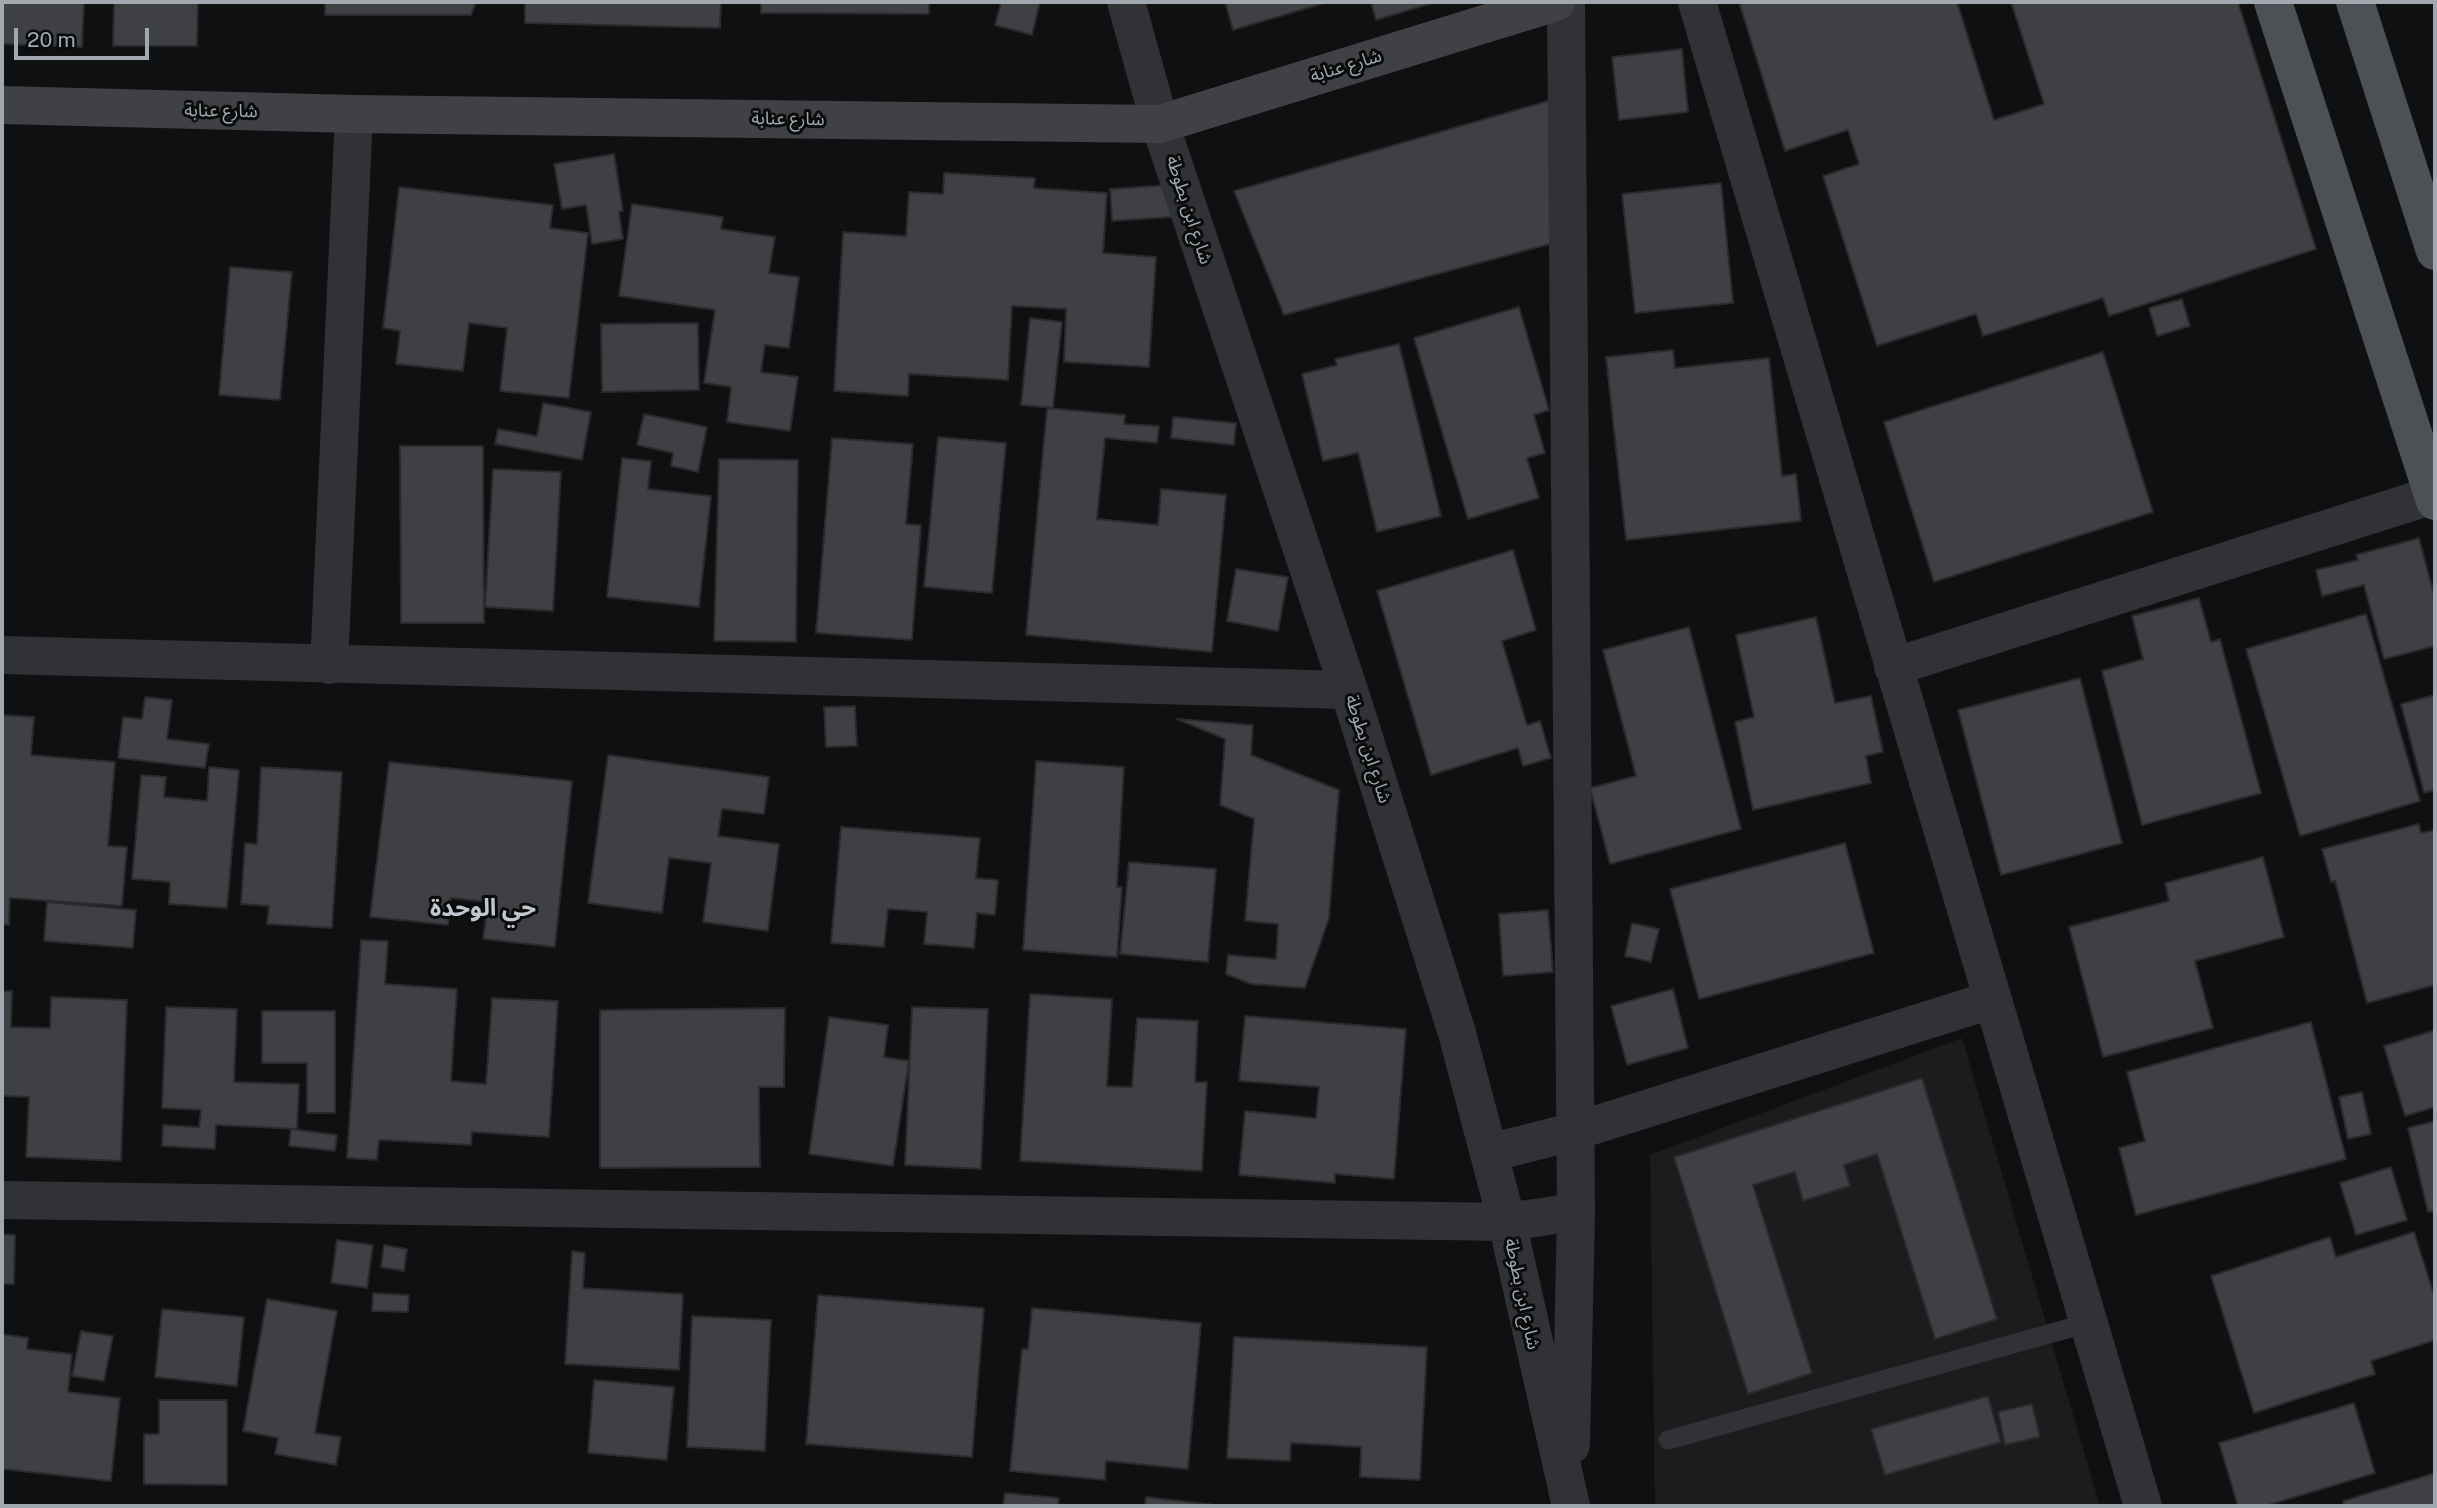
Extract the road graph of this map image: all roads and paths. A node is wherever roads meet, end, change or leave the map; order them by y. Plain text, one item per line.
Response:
1 (1126, 2) edge
2 (1556, 2) edge
3 (1566, 2) edge
4 (1697, 2) edge
5 (2273, 2) edge
6 (2355, 2) edge
7 (2, 105) edge
8 (354, 114) junction
9 (1160, 124) junction
10 (2435, 251) edge
11 (2434, 498) edge
12 (2, 656) edge
13 (329, 665) junction
14 (1893, 667) junction
15 (1349, 690) junction
16 (1991, 1000) junction
17 (1576, 1131) junction
18 (1489, 1153) junction
19 (2, 1200) edge
20 (1576, 1212) junction
21 (1507, 1223) junction
22 (2088, 1323) junction
23 (1668, 1440) dead end
24 (1571, 1502) edge
25 (2143, 1506) edge

1 - 9 street, شارع ابن بطوطة
2 - 9 street, شارع عنابة
3 - 17 street
4 - 14 street
5 - 11 main road
6 - 10 main road
7 - 8 street, شارع عنابة
8 - 9 street, شارع عنابة
8 - 13 street
9 - 15 street, شارع ابن بطوطة
11 - 14 street
12 - 13 street
13 - 15 street
14 - 16 street
15 - 18 street, شارع ابن بطوطة
16 - 17 street
16 - 22 street
17 - 18 street
17 - 20 street
18 - 21 street, شارع ابن بطوطة
19 - 21 street
20 - 21 street
20 - 24 street
21 - 24 street, شارع ابن بطوطة
22 - 23 lane
22 - 25 street

